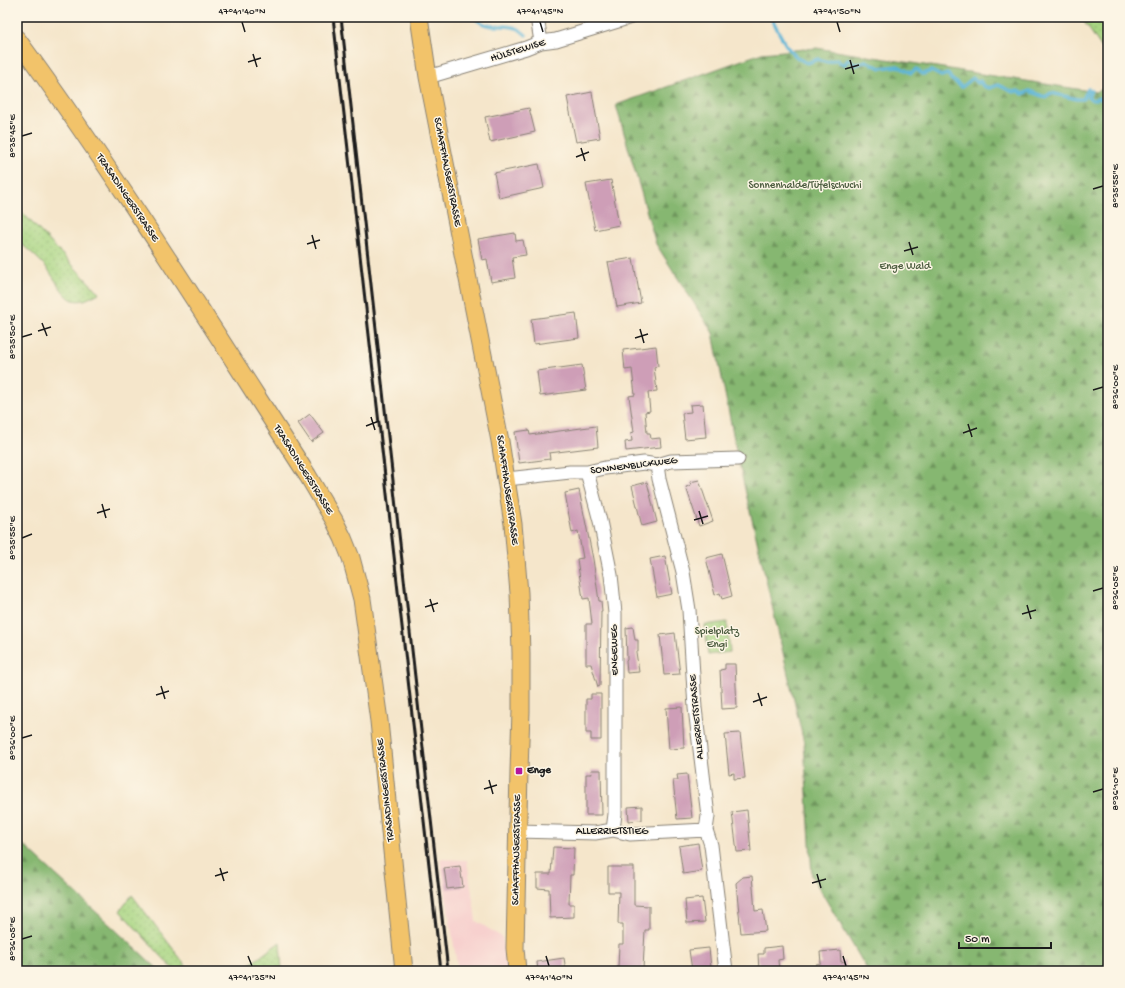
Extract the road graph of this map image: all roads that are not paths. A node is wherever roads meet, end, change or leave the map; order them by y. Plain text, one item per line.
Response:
1 (419, 17) edge
2 (537, 17) edge
3 (631, 17) edge
4 (17, 39) edge
5 (541, 42) junction
6 (428, 77) junction
7 (738, 459) dead end
8 (657, 465) junction
9 (587, 472) junction
10 (507, 479) junction
11 (613, 830) junction
12 (706, 830) junction
13 (518, 831) junction
14 (404, 971) edge
15 (517, 971) edge
16 (726, 971) edge

1 - 6 main road, SCHAFFHAUSERSTRASSE
2 - 5 street
3 - 5 street, HÜLSTEWISE
4 - 14 main road, TRASADINGERSTRASSE
5 - 6 street, HÜLSTEWISE
6 - 10 main road, SCHAFFHAUSERSTRASSE
7 - 8 street, SONNENBLICKWEG
8 - 9 street, SONNENBLICKWEG
8 - 12 street, ALLERRIETSTRASSE
9 - 10 street, SONNENBLICKWEG
9 - 11 street, ENGEWEG
10 - 13 main road, SCHAFFHAUSERSTRASSE
11 - 12 street, ALLERRIETSTIEG
11 - 13 street, ALLERRIETSTIEG
12 - 16 street, ALLERRIETSTRASSE
13 - 15 main road, SCHAFFHAUSERSTRASSE

